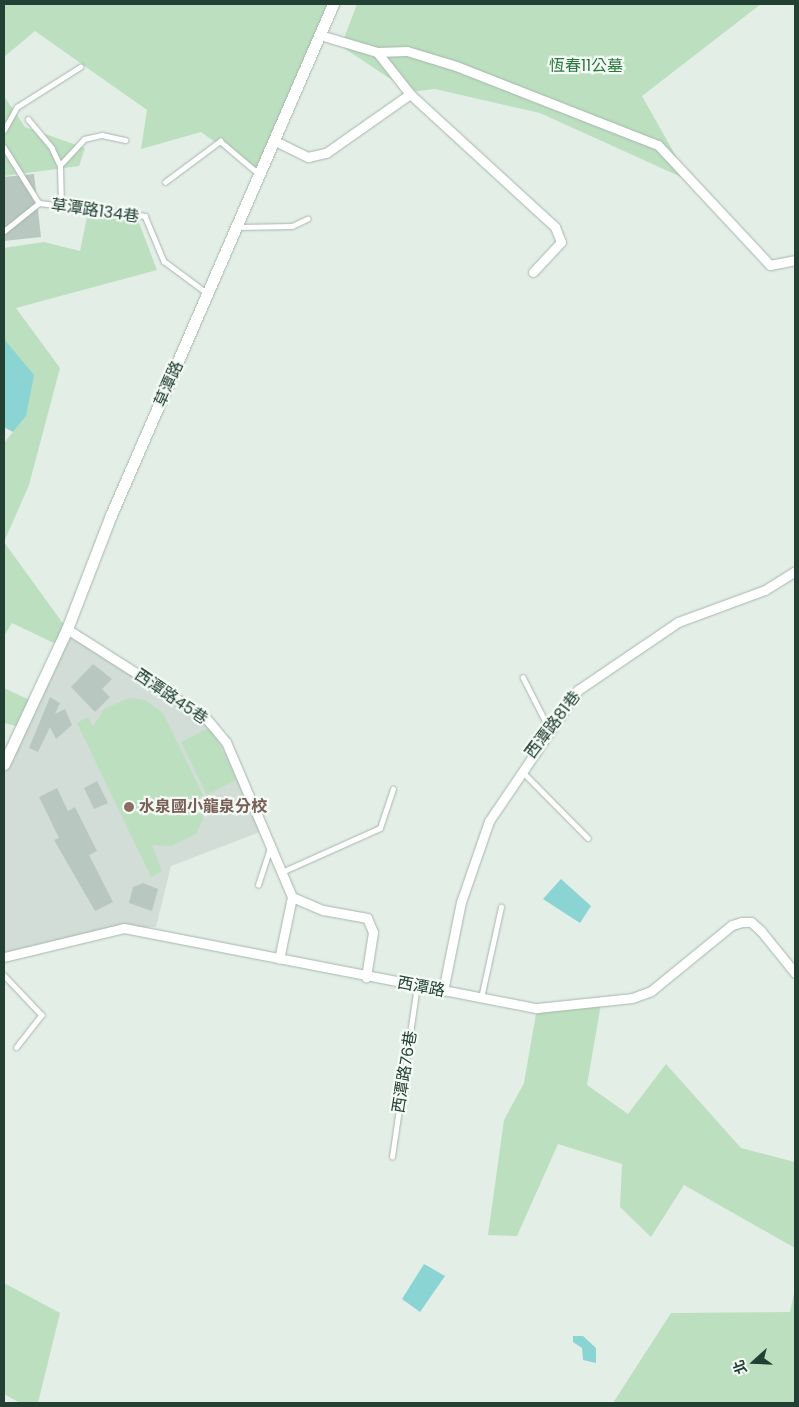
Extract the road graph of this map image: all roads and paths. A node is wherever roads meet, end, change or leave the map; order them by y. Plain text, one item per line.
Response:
1 (334, 4) edge
2 (320, 35) junction
3 (377, 52) junction
4 (80, 67) dead end
5 (410, 94) junction
6 (28, 119) dead end
7 (4, 130) edge
8 (125, 140) dead end
9 (275, 140) junction
10 (4, 147) edge
11 (60, 165) junction
12 (261, 175) junction
13 (165, 182) dead end
14 (39, 203) junction
15 (61, 207) junction
16 (307, 219) dead end
17 (238, 226) junction
18 (4, 231) edge
19 (795, 260) edge
20 (533, 272) dead end
21 (209, 295) junction
22 (795, 571) edge
23 (67, 628) junction
24 (523, 677) dead end
25 (549, 728) junction
26 (4, 764) edge
27 (521, 770) junction
28 (393, 789) dead end
29 (588, 838) dead end
30 (271, 845) junction
31 (284, 871) junction
32 (258, 885) dead end
33 (292, 897) junction
34 (502, 907) dead end
35 (4, 957) edge
36 (279, 959) junction
37 (795, 973) edge
38 (4, 975) edge
39 (366, 977) junction
40 (417, 986) junction
41 (443, 991) junction
42 (481, 998) junction
43 (18, 1048) dead end
44 (392, 1157) dead end

1 - 2 street, 草潭路
2 - 3 street
2 - 9 street, 草潭路
3 - 5 street
3 - 19 street
4 - 7 lane
5 - 9 street
5 - 20 street
6 - 11 lane
8 - 11 lane
9 - 12 street, 草潭路
10 - 14 lane, 草潭路134巷
11 - 15 lane
12 - 13 lane
12 - 17 street, 草潭路
14 - 15 lane, 草潭路134巷
14 - 18 lane
15 - 21 lane, 草潭路134巷
16 - 17 lane
17 - 21 street, 草潭路
21 - 23 street, 草潭路
22 - 25 street, 西潭路81巷
23 - 26 street, 草潭路
23 - 30 street, 西潭路45巷
24 - 25 lane
25 - 27 street, 西潭路81巷
27 - 29 lane
27 - 41 street, 西潭路81巷
28 - 31 lane
30 - 31 street, 西潭路45巷
30 - 32 lane
31 - 33 street, 西潭路45巷
33 - 36 street, 西潭路45巷
33 - 39 street
34 - 42 lane
35 - 36 street, 西潭路
36 - 39 street, 西潭路
37 - 42 street, 西潭路
38 - 43 lane
39 - 40 street, 西潭路
40 - 41 street, 西潭路
40 - 44 lane, 西潭路76巷
41 - 42 street, 西潭路

